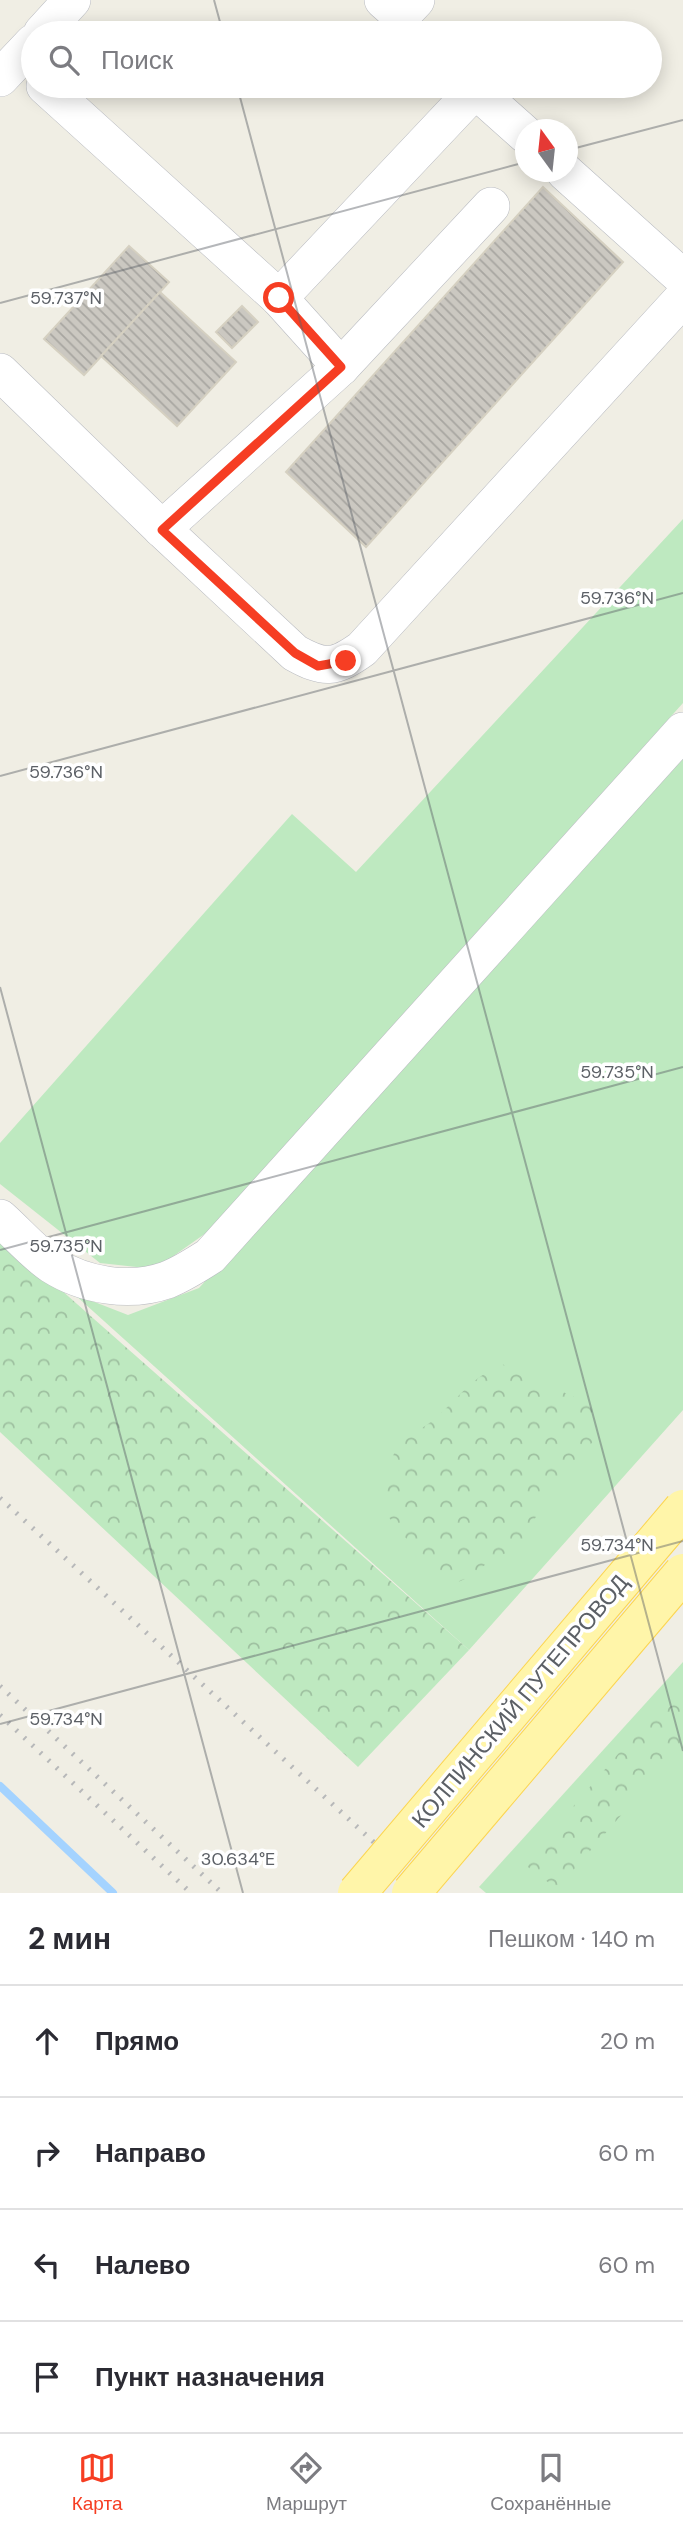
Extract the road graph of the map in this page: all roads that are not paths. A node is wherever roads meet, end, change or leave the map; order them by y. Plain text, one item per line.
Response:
1 (72, 0) edge
2 (53, 21) edge
3 (58, 98) edge
4 (464, 98) edge
5 (484, 98) edge
6 (515, 125) edge
7 (576, 182) edge
8 (491, 206) dead end
9 (683, 278) edge
10 (279, 298) junction
11 (683, 298) edge
12 (341, 367) junction
13 (0, 372) edge
14 (162, 530) junction
15 (683, 731) edge
16 (0, 1218) edge
17 (683, 1509) edge
18 (683, 1573) edge
19 (357, 1893) edge
20 (411, 1893) edge

1 - 2 street
3 - 10 street
4 - 10 street
5 - 6 street
7 - 9 street
8 - 12 street
10 - 12 street
11 - 14 street
12 - 14 street
13 - 14 street
15 - 16 street
17 - 19 main road, КОЛПИНСКИЙ ПУТЕПРОВОД, bridge
18 - 20 main road, КОЛПИНСКИЙ ПУТЕПРОВОД, bridge

